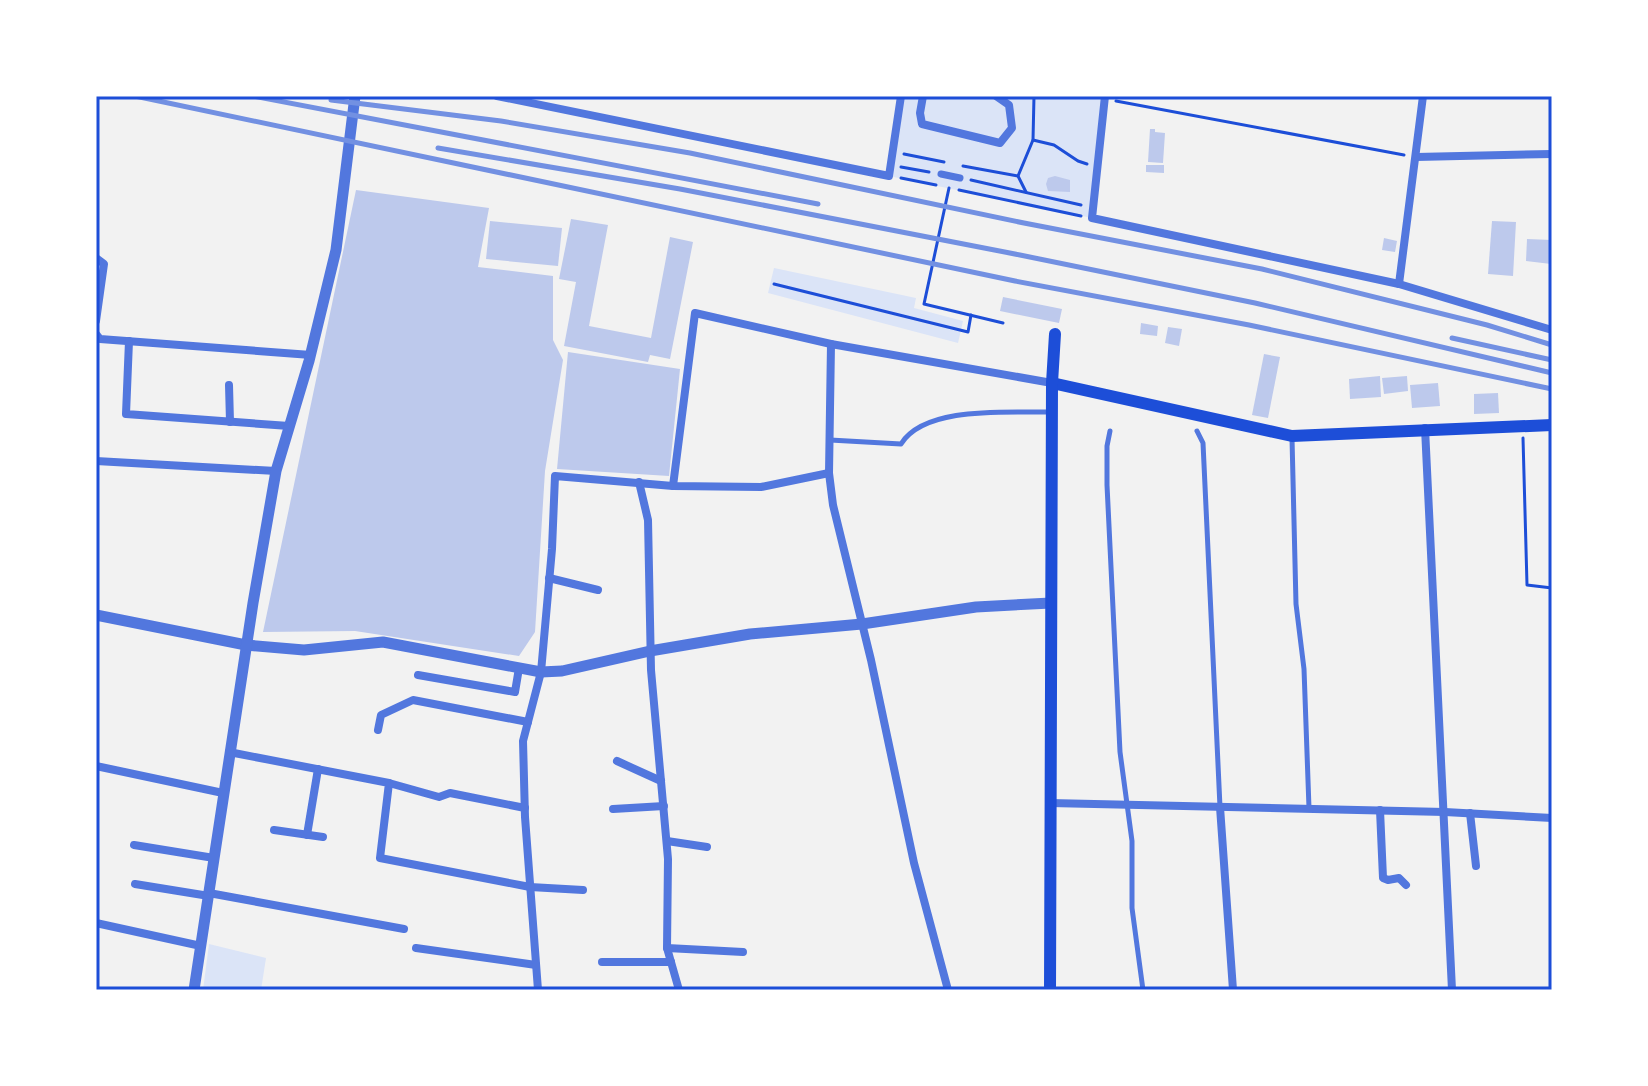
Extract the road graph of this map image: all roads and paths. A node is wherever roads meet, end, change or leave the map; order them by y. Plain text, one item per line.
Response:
1 (355, 96) edge
2 (497, 96) edge
3 (901, 96) edge
4 (923, 96) edge
5 (996, 96) edge
6 (1034, 96) edge
7 (1423, 96) edge
8 (1105, 98) edge
9 (1033, 140) junction
10 (1552, 154) edge
11 (1416, 157) junction
12 (899, 166) dead end
13 (1098, 167) junction
14 (941, 174) joint
15 (889, 176) junction
16 (956, 177) joint
17 (984, 182) dead end
18 (1026, 192) junction
19 (1093, 208) junction
20 (1092, 218) junction
21 (96, 258) edge
22 (774, 284) dead end
23 (1399, 284) junction
24 (971, 315) junction
25 (96, 321) edge
26 (1003, 323) dead end
27 (1552, 330) edge
28 (96, 334) edge
29 (1055, 334) dead end
30 (129, 341) junction
31 (831, 344) junction
32 (311, 355) junction
33 (1052, 383) junction
34 (229, 385) dead end
35 (1052, 412) junction
36 (230, 422) junction
37 (1552, 425) edge
38 (289, 426) junction
39 (1523, 426) junction
40 (1425, 428) junction
41 (1110, 431) dead end
42 (1197, 431) dead end
43 (1292, 436) junction
44 (830, 440) junction
45 (96, 461) edge
46 (276, 471) junction
47 (829, 473) junction
48 (639, 482) junction
49 (673, 486) junction
50 (549, 578) junction
51 (1552, 588) edge
52 (598, 590) dead end
53 (1051, 603) junction
54 (96, 615) edge
55 (862, 624) junction
56 (246, 645) junction
57 (650, 651) junction
58 (519, 668) junction
59 (541, 672) junction
60 (418, 675) dead end
61 (528, 722) junction
62 (378, 730) dead end
63 (229, 752) junction
64 (617, 761) dead end
65 (96, 766) edge
66 (318, 769) junction
67 (661, 781) junction
68 (389, 783) junction
69 (223, 793) junction
70 (1050, 803) junction
71 (1127, 805) junction
72 (664, 806) junction
73 (1220, 807) junction
74 (525, 808) junction
75 (1309, 808) junction
76 (613, 809) dead end
77 (1380, 810) junction
78 (1445, 812) junction
79 (1470, 813) junction
80 (1552, 818) edge
81 (274, 830) dead end
82 (307, 835) junction
83 (323, 837) dead end
84 (667, 841) junction
85 (134, 845) dead end
86 (707, 847) dead end
87 (214, 858) junction
88 (1476, 866) dead end
89 (135, 884) dead end
90 (1406, 885) dead end
91 (530, 887) junction
92 (583, 890) dead end
93 (209, 895) junction
94 (96, 923) edge
95 (404, 929) dead end
96 (201, 946) junction
97 (416, 948) dead end
98 (667, 948) junction
99 (743, 952) dead end
100 (602, 962) dead end
101 (671, 962) junction
102 (536, 965) junction
103 (194, 990) edge
104 (538, 990) edge
105 (679, 990) edge
106 (948, 990) edge
107 (1050, 990) edge
108 (1143, 990) edge
109 (1233, 990) edge
110 (1452, 990) edge

1 - 32 street
2 - 15 street
3 - 15 street
4 - 5 street
6 - 9 path
7 - 11 street
8 - 11 path
8 - 13 street
9 - 13 path
9 - 18 path
10 - 11 street
11 - 23 street
12 - 14 path
13 - 19 street
14 - 16 street
15 - 20 path
16 - 24 path
17 - 18 path
18 - 19 path
19 - 20 street
20 - 23 street
21 - 25 street
22 - 24 path
23 - 27 street
24 - 26 path
28 - 30 street
29 - 33 main road
30 - 32 street
30 - 36 street
31 - 33 street
31 - 44 street
31 - 49 street
32 - 38 street
33 - 35 main road
33 - 43 main road
34 - 36 street
35 - 44 lane
35 - 53 main road
36 - 38 street
37 - 39 main road
38 - 46 street
39 - 40 main road
39 - 51 path
40 - 43 main road
40 - 78 street
41 - 71 lane
42 - 73 lane
43 - 75 lane
44 - 47 street
45 - 46 street
46 - 56 street
47 - 49 street
47 - 55 street
48 - 49 street
48 - 50 street
48 - 57 street
50 - 52 street
50 - 59 street
53 - 55 street
53 - 70 main road
54 - 56 street
55 - 57 street
55 - 106 street
56 - 58 street
56 - 63 street
57 - 59 street
57 - 67 street
58 - 59 street
58 - 60 street
59 - 61 street
61 - 62 street
61 - 74 street
63 - 66 street
63 - 69 street
64 - 67 street
65 - 69 street
66 - 68 street
66 - 82 street
67 - 72 street
68 - 74 street
68 - 91 street
69 - 87 street
70 - 71 street
70 - 107 main road
71 - 73 street
71 - 108 lane
72 - 76 street
72 - 84 street
73 - 75 street
73 - 109 street
74 - 91 street
75 - 77 street
77 - 78 street
77 - 90 street
78 - 79 street
78 - 110 street
79 - 80 street
79 - 88 street
81 - 82 street
82 - 83 street
84 - 86 street
84 - 98 street
85 - 87 street
87 - 93 street
89 - 93 street
91 - 92 street
91 - 102 street
93 - 95 street
93 - 96 street
94 - 96 street
96 - 103 street
97 - 102 street
98 - 99 street
98 - 101 street
100 - 101 street
101 - 105 street
102 - 104 street

